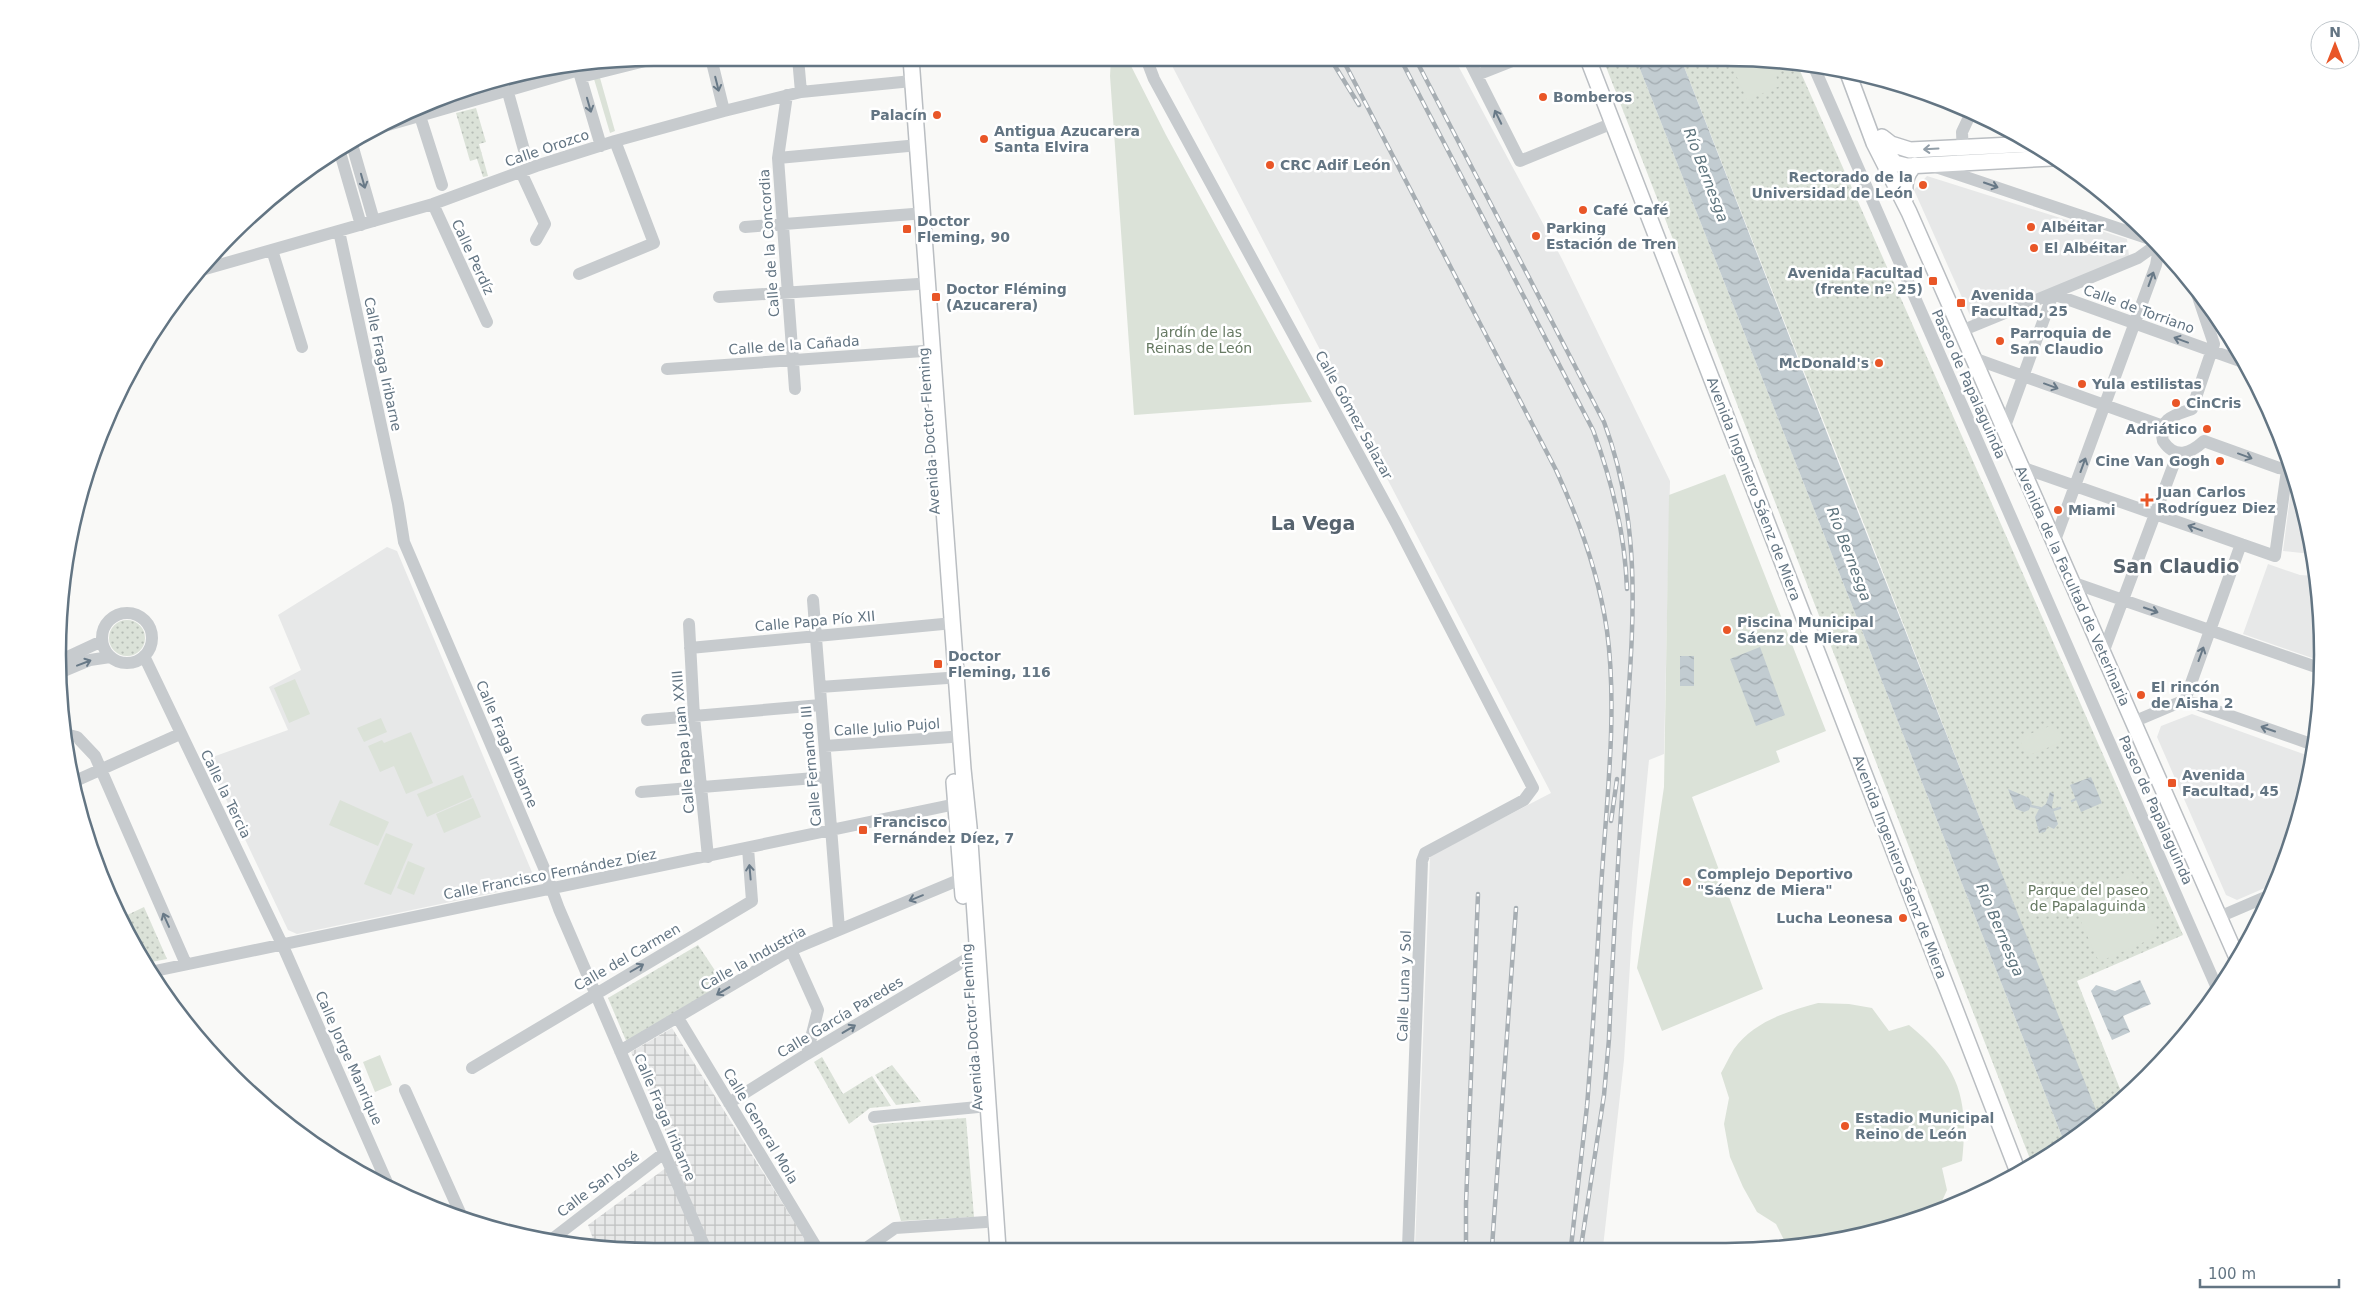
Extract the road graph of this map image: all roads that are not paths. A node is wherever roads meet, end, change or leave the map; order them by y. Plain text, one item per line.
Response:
1 (713, 66) edge
2 (799, 66) edge
3 (903, 66) edge
4 (910, 66) edge
5 (1149, 66) edge
6 (1473, 66) edge
7 (1500, 66) edge
8 (1591, 66) edge
9 (579, 71) edge
10 (1817, 74) edge
11 (1478, 75) junction
12 (1852, 80) edge
13 (908, 82) junction
14 (506, 85) edge
15 (508, 91) junction
16 (801, 92) junction
17 (787, 95) junction
18 (1858, 95) junction
19 (724, 111) junction
20 (420, 116) junction
21 (416, 117) edge
22 (1968, 119) edge
23 (1613, 123) junction
24 (1868, 124) junction
25 (1882, 137) junction
26 (615, 141) junction
27 (601, 146) junction
28 (908, 146) junction
29 (2021, 146) edge
30 (354, 149) edge
31 (524, 150) dead end
32 (1910, 150) junction
33 (1963, 155) junction
34 (342, 156) edge
35 (778, 158) junction
36 (2040, 158) edge
37 (1894, 163) junction
38 (1922, 165) junction
39 (521, 172) junction
40 (1970, 178) junction
41 (1892, 180) junction
42 (442, 185) dead end
43 (432, 204) junction
44 (1907, 205) junction
45 (913, 214) junction
46 (374, 221) junction
47 (783, 224) junction
48 (361, 225) junction
49 (745, 227) dead end
50 (338, 232) junction
51 (2136, 234) edge
52 (536, 240) dead end
53 (2151, 249) edge
54 (272, 250) junction
55 (2158, 256) edge
56 (212, 267) edge
57 (579, 274) dead end
58 (918, 284) junction
59 (788, 293) junction
60 (2053, 294) junction
61 (719, 298) dead end
62 (2203, 311) edge
63 (487, 322) dead end
64 (2135, 324) junction
65 (1961, 332) junction
66 (302, 347) dead end
67 (923, 351) junction
68 (2213, 351) junction
69 (1973, 358) junction
70 (2234, 359) edge
71 (793, 360) junction
72 (667, 369) dead end
73 (2025, 376) junction
74 (795, 389) dead end
75 (2105, 405) junction
76 (2163, 426) junction
77 (2004, 429) junction
78 (2178, 453) junction
79 (2283, 465) edge
80 (2021, 467) junction
81 (2287, 479) edge
82 (2076, 485) junction
83 (2156, 514) junction
84 (2054, 543) junction
85 (2241, 544) junction
86 (2072, 582) junction
87 (813, 600) dead end
88 (2123, 600) junction
89 (689, 624) dead end
90 (943, 624) junction
91 (2210, 630) junction
92 (816, 636) junction
93 (102, 642) junction
94 (690, 648) junction
95 (2103, 653) junction
96 (144, 656) junction
97 (110, 657) junction
98 (66, 658) edge
99 (2313, 666) edge
100 (67, 670) edge
101 (947, 678) junction
102 (820, 687) junction
103 (2185, 700) junction
104 (821, 706) junction
105 (694, 717) junction
106 (647, 720) dead end
107 (2133, 722) junction
108 (180, 734) junction
109 (72, 736) edge
110 (951, 737) junction
111 (2307, 743) edge
112 (825, 746) junction
113 (963, 769) junction
114 (100, 770) junction
115 (827, 777) junction
116 (80, 779) edge
117 (701, 787) junction
118 (1533, 788) joint
119 (641, 792) dead end
120 (956, 804) junction
121 (831, 831) junction
122 (748, 848) junction
123 (708, 857) junction
124 (967, 881) junction
125 (552, 888) junction
126 (2260, 899) edge
127 (2219, 917) junction
128 (838, 929) junction
129 (282, 944) junction
130 (792, 950) junction
131 (2234, 951) edge
132 (967, 959) junction
133 (186, 964) junction
134 (158, 970) edge
135 (2214, 982) edge
136 (595, 993) junction
137 (678, 1018) junction
138 (620, 1051) junction
139 (807, 1054) junction
140 (472, 1068) dead end
141 (405, 1090) dead end
142 (729, 1103) junction
143 (978, 1107) junction
144 (874, 1117) dead end
145 (664, 1153) junction
146 (2015, 1167) edge
147 (384, 1177) edge
148 (459, 1209) edge
149 (986, 1222) junction
150 (558, 1234) edge
151 (703, 1243) edge
152 (814, 1243) edge
153 (874, 1243) edge
154 (988, 1243) edge
155 (997, 1243) edge
156 (1408, 1243) edge

1 -> 19 street
2 - 16 street
3 - 13 main road, Avenida Doctor Fleming
4 - 13 main road, Avenida Doctor Fleming
5 - 118 street, Calle Gómez Salazar
6 - 11 street
7 - 11 street
8 - 23 main road, Avenida Ingeniero Sáenz de Miera
9 - 15 street
9 -> 27 street
10 - 135 street, Paseo de Papalaguinda
23 -> 11 street
12 - 18 main road, Avenida de la Facultad de Veterinaria
13 - 16 street, Calle Orozco
13 - 28 main road, Avenida Doctor Fleming
13 - 113 main road, Avenida Doctor Fleming
14 - 15 street
15 - 20 street
15 - 31 street
16 - 17 street, Calle Orozco
17 - 19 street, Calle Orozco
17 - 35 street, Calle de la Concordia
18 - 24 main road, Avenida de la Facultad de Veterinaria
18 - 25 main road, Avenida de la Facultad de Veterinaria
19 - 26 street, Calle Orozco
20 - 21 street
20 - 42 street
22 - 33 street
23 - 146 main road, Avenida Ingeniero Sáenz de Miera
24 - 37 main road
24 - 41 main road, Avenida de la Facultad de Veterinaria
25 - 32 main road
25 - 37 main road, Avenida de la Facultad de Veterinaria
26 - 27 street, Calle Orozco
26 - 57 street
27 - 39 street, Calle Orozco
28 - 35 street
28 - 45 main road, Avenida Doctor Fleming
29 - 33 main road
30 -> 46 street
33 -> 32 main road
32 - 37 main road
33 - 36 main road
33 - 38 main road
33 - 40 street
34 - 48 street
35 - 47 street, Calle de la Concordia
37 - 38 main road
37 - 41 main road
37 - 44 main road, Avenida de la Facultad de Veterinaria
38 - 40 street
38 - 44 main road
39 - 43 street, Calle Orozco
39 - 52 street
40 -> 51 street
41 - 44 main road, Avenida de la Facultad de Veterinaria
43 - 46 street, Calle Orozco
43 - 63 street, Calle Perdíz
44 - 65 main road, Avenida de la Facultad de Veterinaria
45 - 47 street
45 - 58 main road, Avenida Doctor Fleming
46 - 48 street, Calle Orozco
47 - 49 street
47 - 59 street, Calle de la Concordia
48 - 50 street, Calle Orozco
50 - 54 street, Calle Orozco
50 - 125 street, Calle Fraga Iribarne
53 - 60 street
54 - 56 street, Calle Orozco
54 - 66 street
64 -> 55 street
58 - 59 street
58 - 67 main road, Avenida Doctor Fleming
59 - 61 street
59 - 71 street, Calle de la Concordia
60 - 64 street, Calle de Torriano
60 - 65 street
60 - 73 street
62 - 68 street
68 -> 64 street, Calle de Torriano
64 - 75 street
65 - 69 main road, Avenida de la Facultad de Veterinaria
67 - 71 street, Calle de la Cañada
67 - 90 main road, Avenida Doctor Fleming
68 - 70 street, Calle de Torriano
68 - 76 street
69 - 73 street
69 - 77 main road, Avenida de la Facultad de Veterinaria
71 - 72 street, Calle de la Cañada
71 - 74 street, Calle de la Concordia
73 -> 75 street
73 - 77 street
75 - 76 street
82 -> 75 street
76 - 78 street
77 - 80 main road, Avenida de la Facultad de Veterinaria
78 -> 79 street
78 - 83 street
80 - 82 street
80 - 84 main road, Avenida de la Facultad de Veterinaria
81 - 85 street
82 - 83 street
82 - 84 street
85 -> 83 street
83 - 88 street
84 - 86 main road, Avenida de la Facultad de Veterinaria
85 - 91 street
86 - 88 street
86 - 95 main road, Avenida de la Facultad de Veterinaria
87 - 92 street, Calle Fernando III
88 -> 91 street
88 - 95 street
89 - 94 street, Calle Papa Juan XXIII
90 - 92 street, Calle Papa Pío XII
90 - 101 main road, Avenida Doctor Fleming
91 - 99 street
103 -> 91 street
92 - 94 street, Calle Papa Pío XII
92 - 102 street, Calle Fernando III
93 - 96 street
93 - 97 street
93 - 98 street
94 - 105 street, Calle Papa Juan XXIII
95 - 107 main road, Avenida de la Facultad de Veterinaria
96 - 97 street
96 - 108 street, Calle la Tercia
100 -> 97 street
101 - 102 street
101 - 110 main road, Avenida Doctor Fleming
102 - 104 street, Calle Fernando III
103 - 107 street
111 -> 103 street
104 - 105 street
104 - 112 street, Calle Fernando III
105 - 106 street
105 - 117 street, Calle Papa Juan XXIII
107 - 127 main road, Avenida de la Facultad de Veterinaria
108 - 114 street
108 - 129 street, Calle la Tercia
109 - 114 street
110 - 112 street, Calle Julio Pujol
110 - 120 main road, Avenida Doctor Fleming
112 - 115 street, Calle Fernando III
113 - 120 street, Avenida Doctor Fleming
113 - 124 main road, Avenida Doctor Fleming
114 - 116 street
133 -> 114 street
115 - 117 street
115 - 121 street, Calle Fernando III
117 - 119 street
117 - 123 street, Calle Papa Juan XXIII
118 - 156 street, Calle Luna y Sol
120 - 121 street, Calle Francisco Fernández Díez
120 - 124 main road, Avenida Doctor Fleming
121 - 122 street, Calle Francisco Fernández Díez
121 - 128 street, Calle Fernando III
122 - 123 street, Calle Francisco Fernández Díez
136 -> 122 street, Calle del Carmen
123 - 125 street, Calle Francisco Fernández Díez
124 -> 128 street, Calle la Industria
124 - 132 main road, Avenida Doctor Fleming
124 - 155 main road, Avenida Doctor Fleming
125 - 129 street, Calle Francisco Fernández Díez
125 - 136 street, Calle Fraga Iribarne
126 - 127 street
127 - 131 main road, Avenida de la Facultad de Veterinaria
128 - 130 street, Calle la Industria
129 - 133 street, Calle Francisco Fernández Díez
129 - 147 street, Calle Jorge Manrique
130 -> 137 street, Calle la Industria
130 - 139 street
139 -> 132 street, Calle García Paredes
132 - 143 main road, Avenida Doctor Fleming
133 - 134 street, Calle Francisco Fernández Díez
136 - 138 street, Calle Fraga Iribarne
136 - 140 street, Calle del Carmen
137 - 138 street, Calle la Industria
137 - 142 street, Calle General Mola
138 - 145 street, Calle Fraga Iribarne
139 - 142 street, Calle García Paredes
141 - 148 street
142 - 152 street, Calle General Mola
143 - 144 street
143 - 149 main road, Avenida Doctor Fleming
145 - 150 street, Calle San José
145 - 151 street, Calle Fraga Iribarne
149 - 153 street
149 - 154 main road, Avenida Doctor Fleming

